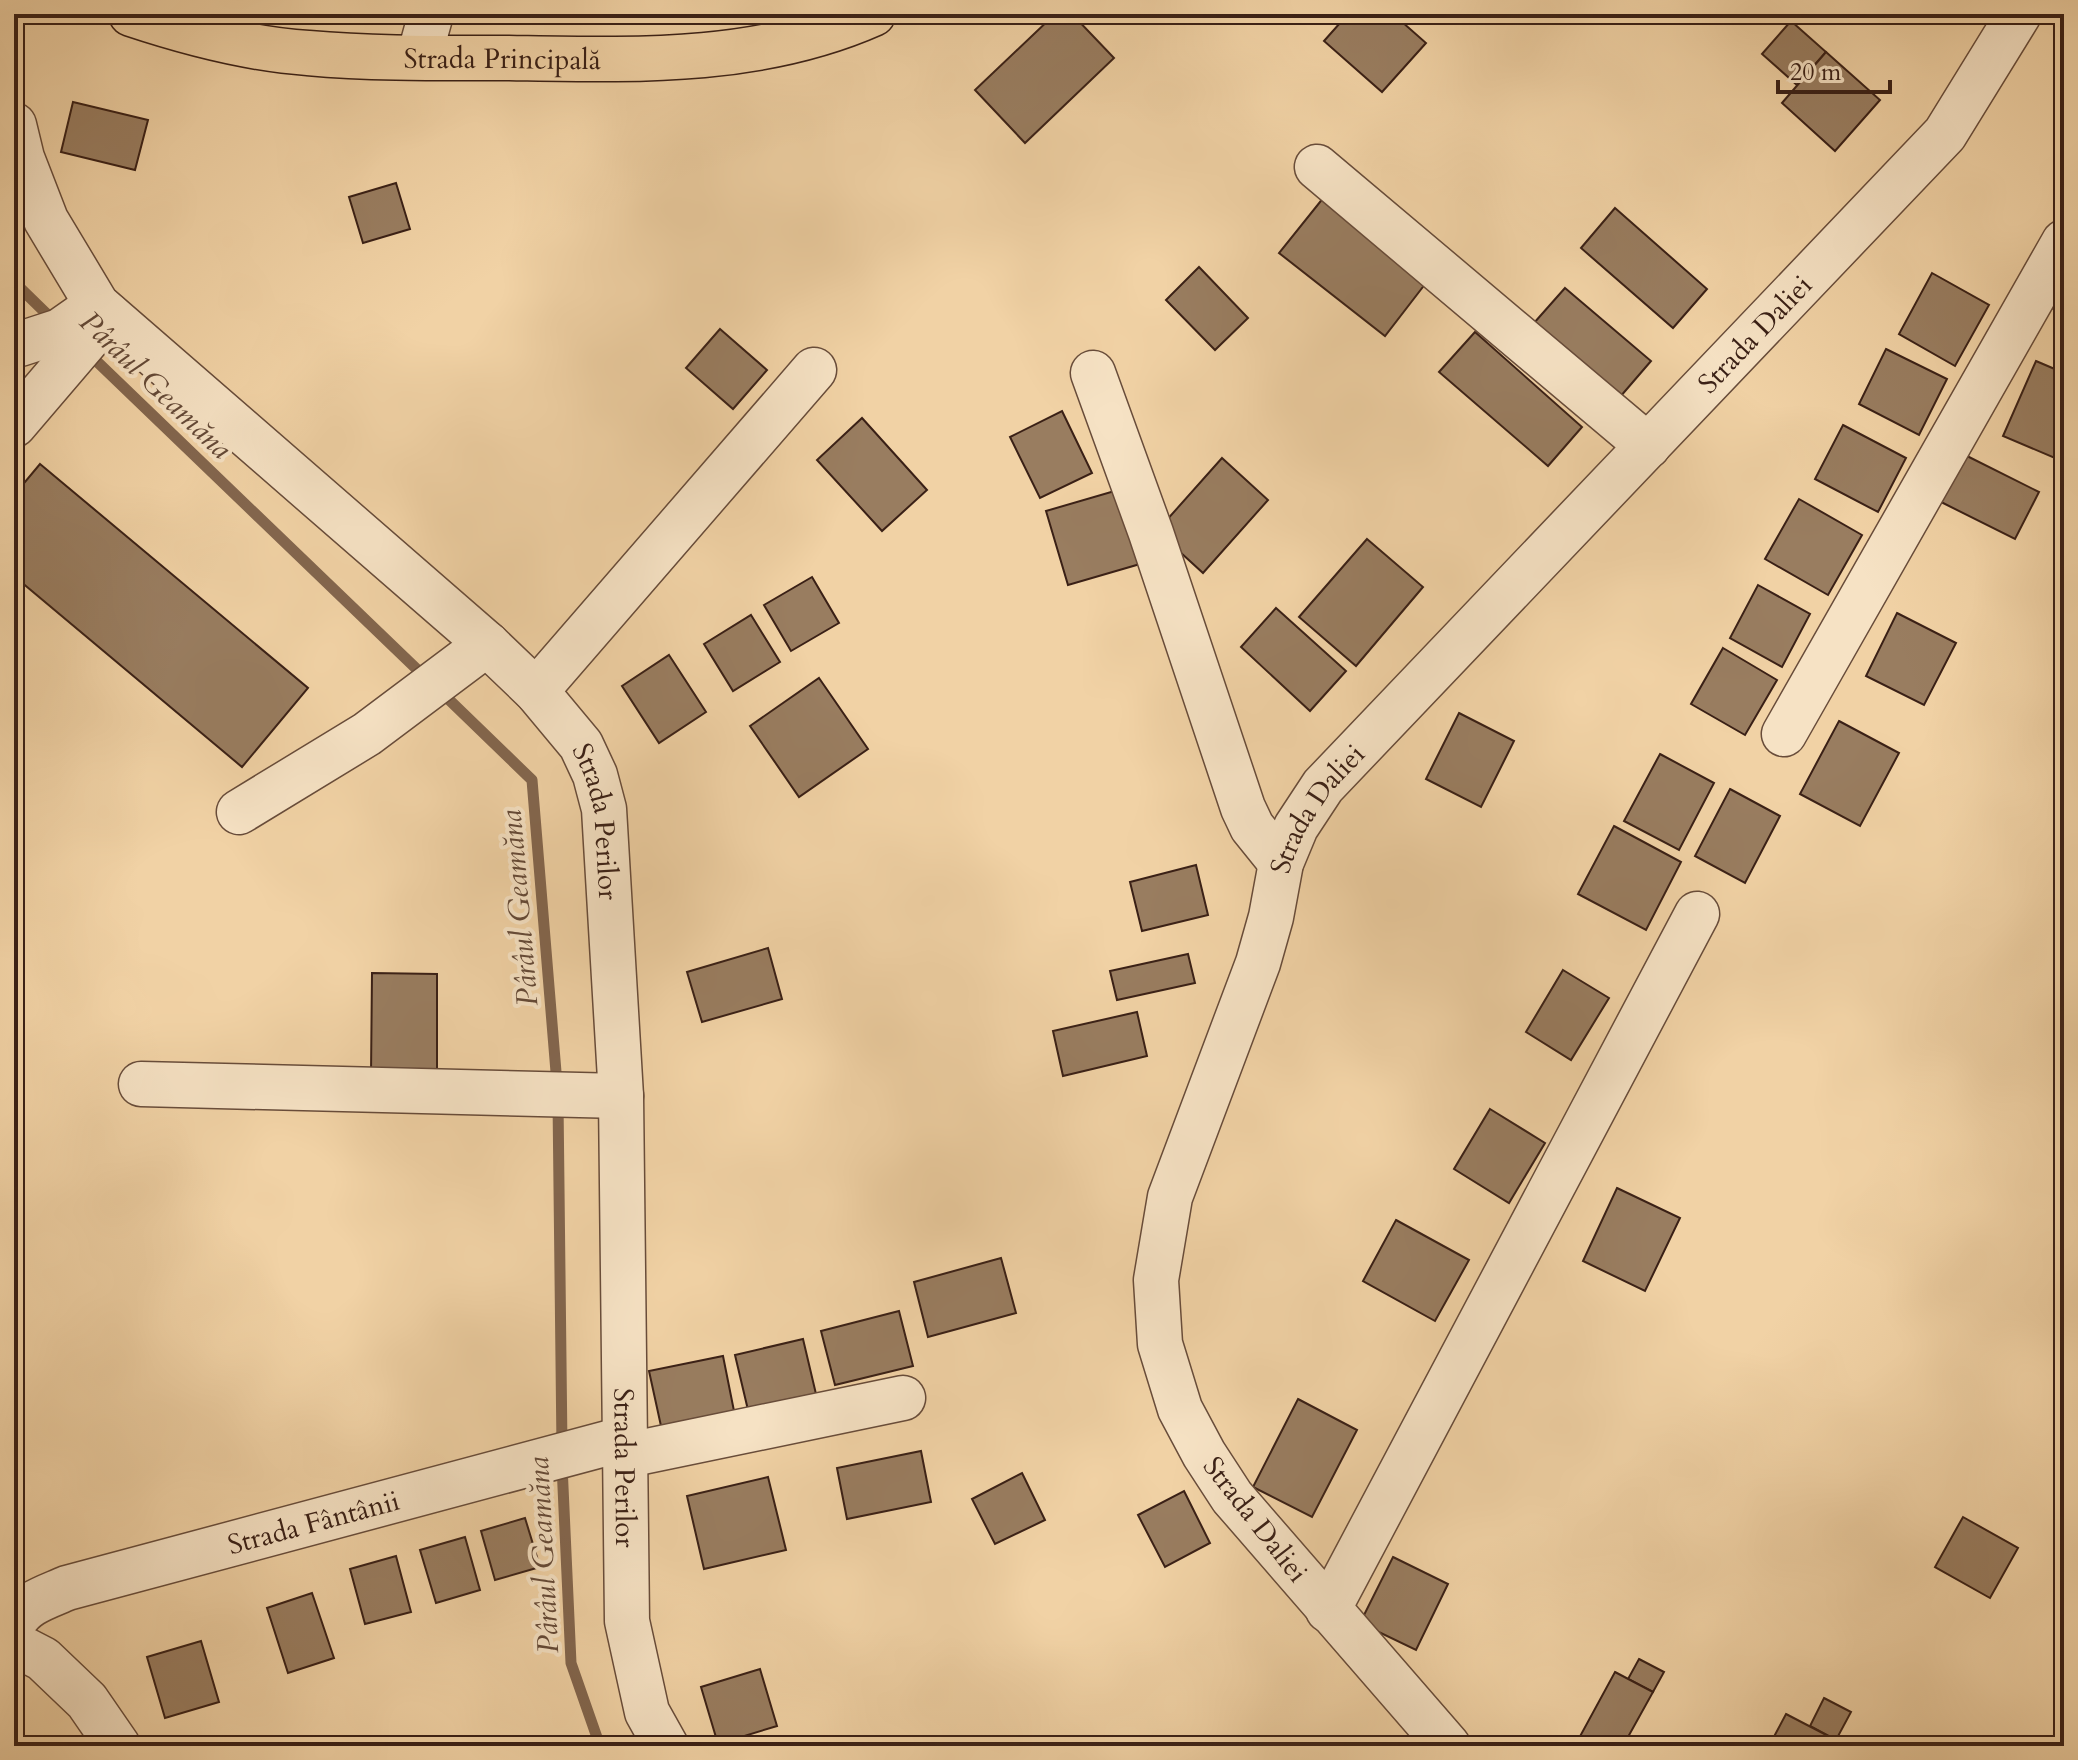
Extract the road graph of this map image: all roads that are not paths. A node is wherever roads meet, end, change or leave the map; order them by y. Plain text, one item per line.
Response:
1 (131, 14) edge
2 (431, 14) edge
3 (873, 14) edge
4 (2012, 17) edge
5 (419, 57) junction
6 (14, 125) edge
7 (1317, 167) dead end
8 (2064, 242) edge
9 (102, 310) junction
10 (14, 339) edge
11 (814, 370) dead end
12 (1093, 373) dead end
13 (14, 425) edge
14 (1648, 446) junction
15 (487, 644) junction
16 (536, 691) junction
17 (1784, 734) dead end
18 (239, 812) dead end
19 (1281, 863) junction
20 (1697, 914) dead end
21 (141, 1084) dead end
22 (621, 1096) junction
23 (903, 1398) dead end
24 (623, 1448) junction
25 (1328, 1610) junction
26 (14, 1623) edge
27 (14, 1644) edge
28 (118, 1746) edge
29 (666, 1746) edge
30 (1448, 1746) edge

1 - 5 main road, Strada Principală
2 - 5 street
3 - 5 main road, Strada Principală
4 - 14 street, Strada Daliei
6 - 9 street, Strada Perilor
7 - 14 street
8 - 17 street
9 - 10 street
9 - 13 street
9 - 15 street, Strada Perilor
11 - 16 street
12 - 19 street
14 - 19 street, Strada Daliei
15 - 16 street, Strada Perilor
15 - 18 street
16 - 22 street, Strada Perilor
19 - 25 street, Strada Daliei
20 - 25 street
21 - 22 street
22 - 24 street, Strada Perilor
23 - 24 street, Strada Fântânii
24 - 26 street, Strada Fântânii
24 - 29 street, Strada Perilor
25 - 30 street, Strada Daliei
27 - 28 street

